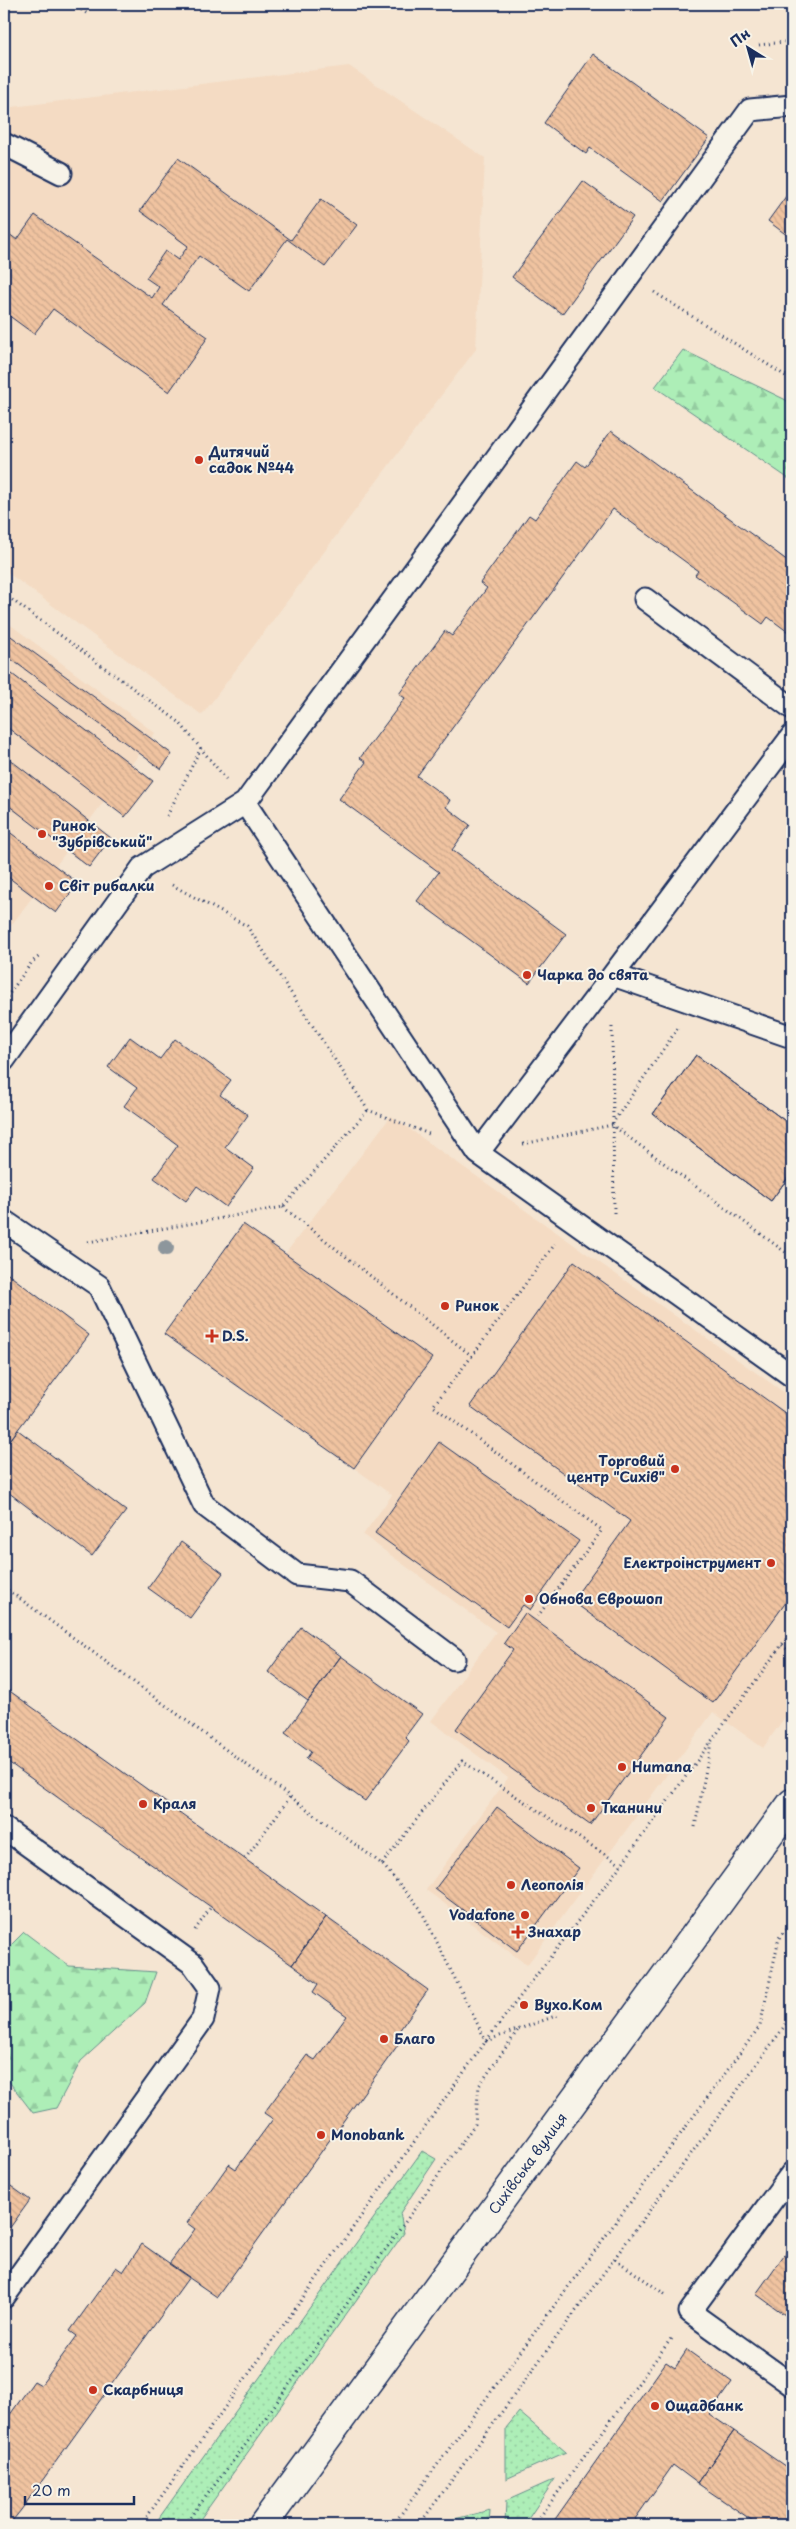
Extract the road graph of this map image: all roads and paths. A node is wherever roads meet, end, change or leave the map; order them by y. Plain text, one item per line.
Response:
1 (73, 4) edge
2 (89, 15) dead end
3 (792, 41) edge
4 (759, 45) dead end
5 (792, 106) edge
6 (4, 144) edge
7 (61, 173) dead end
8 (629, 276) junction
9 (792, 380) edge
10 (4, 594) edge
11 (645, 599) dead end
12 (792, 708) edge
13 (792, 736) edge
14 (245, 803) junction
15 (142, 868) junction
16 (613, 975) junction
17 (695, 1003) junction
18 (792, 1037) edge
19 (4, 1060) edge
20 (368, 1110) junction
21 (612, 1125) junction
22 (432, 1135) dead end
23 (478, 1153) junction
24 (283, 1207) junction
25 (4, 1221) edge
26 (572, 1221) junction
27 (615, 1252) junction
28 (792, 1257) edge
29 (68, 1265) junction
30 (472, 1356) junction
31 (792, 1376) edge
32 (4, 1587) edge
33 (538, 1616) dead end
34 (792, 1631) edge
35 (782, 1645) junction
36 (792, 1653) edge
37 (454, 1659) dead end
38 (712, 1740) junction
39 (290, 1797) junction
40 (792, 1804) edge
41 (695, 1827) dead end
42 (4, 1828) edge
43 (245, 1859) dead end
44 (382, 1864) junction
45 (621, 1865) junction
46 (792, 1920) edge
47 (561, 2014) dead end
48 (792, 2016) edge
49 (519, 2029) junction
50 (486, 2041) junction
51 (792, 2173) edge
52 (616, 2259) junction
53 (4, 2297) edge
54 (690, 2312) junction
55 (792, 2385) edge
56 (141, 2525) edge
57 (184, 2525) edge
58 (264, 2525) edge
59 (393, 2525) edge
60 (419, 2525) edge
61 (534, 2525) edge

1 - 2 path
3 - 4 path
5 - 8 lane
6 - 7 lane
8 - 9 path
8 - 14 lane
10 - 14 path
11 - 12 lane
13 - 16 lane
14 - 15 lane
14 - 23 lane
15 - 19 lane
15 - 20 path
16 - 17 lane
16 - 21 path
16 - 23 lane
17 - 18 lane
17 - 21 path
20 - 22 path
20 - 24 path
21 - 23 path
21 - 27 path
21 - 28 path
23 - 26 lane
24 - 29 path
24 - 30 path
25 - 29 lane
26 - 27 lane
26 - 30 path
27 - 31 lane
29 - 37 lane
30 - 33 path
32 - 39 path
34 - 35 path
35 - 36 path
35 - 38 path
38 - 41 path
38 - 45 path
39 - 43 path
39 - 44 path
40 - 58 main road, Сихівська вулиця
42 - 53 lane
44 - 45 path
44 - 50 path
45 - 50 path
46 - 59 path
47 - 49 path
48 - 52 path
49 - 50 path
49 - 57 path
50 - 56 path
51 - 54 lane
52 - 54 path
52 - 60 path
54 - 55 lane
54 - 61 path

